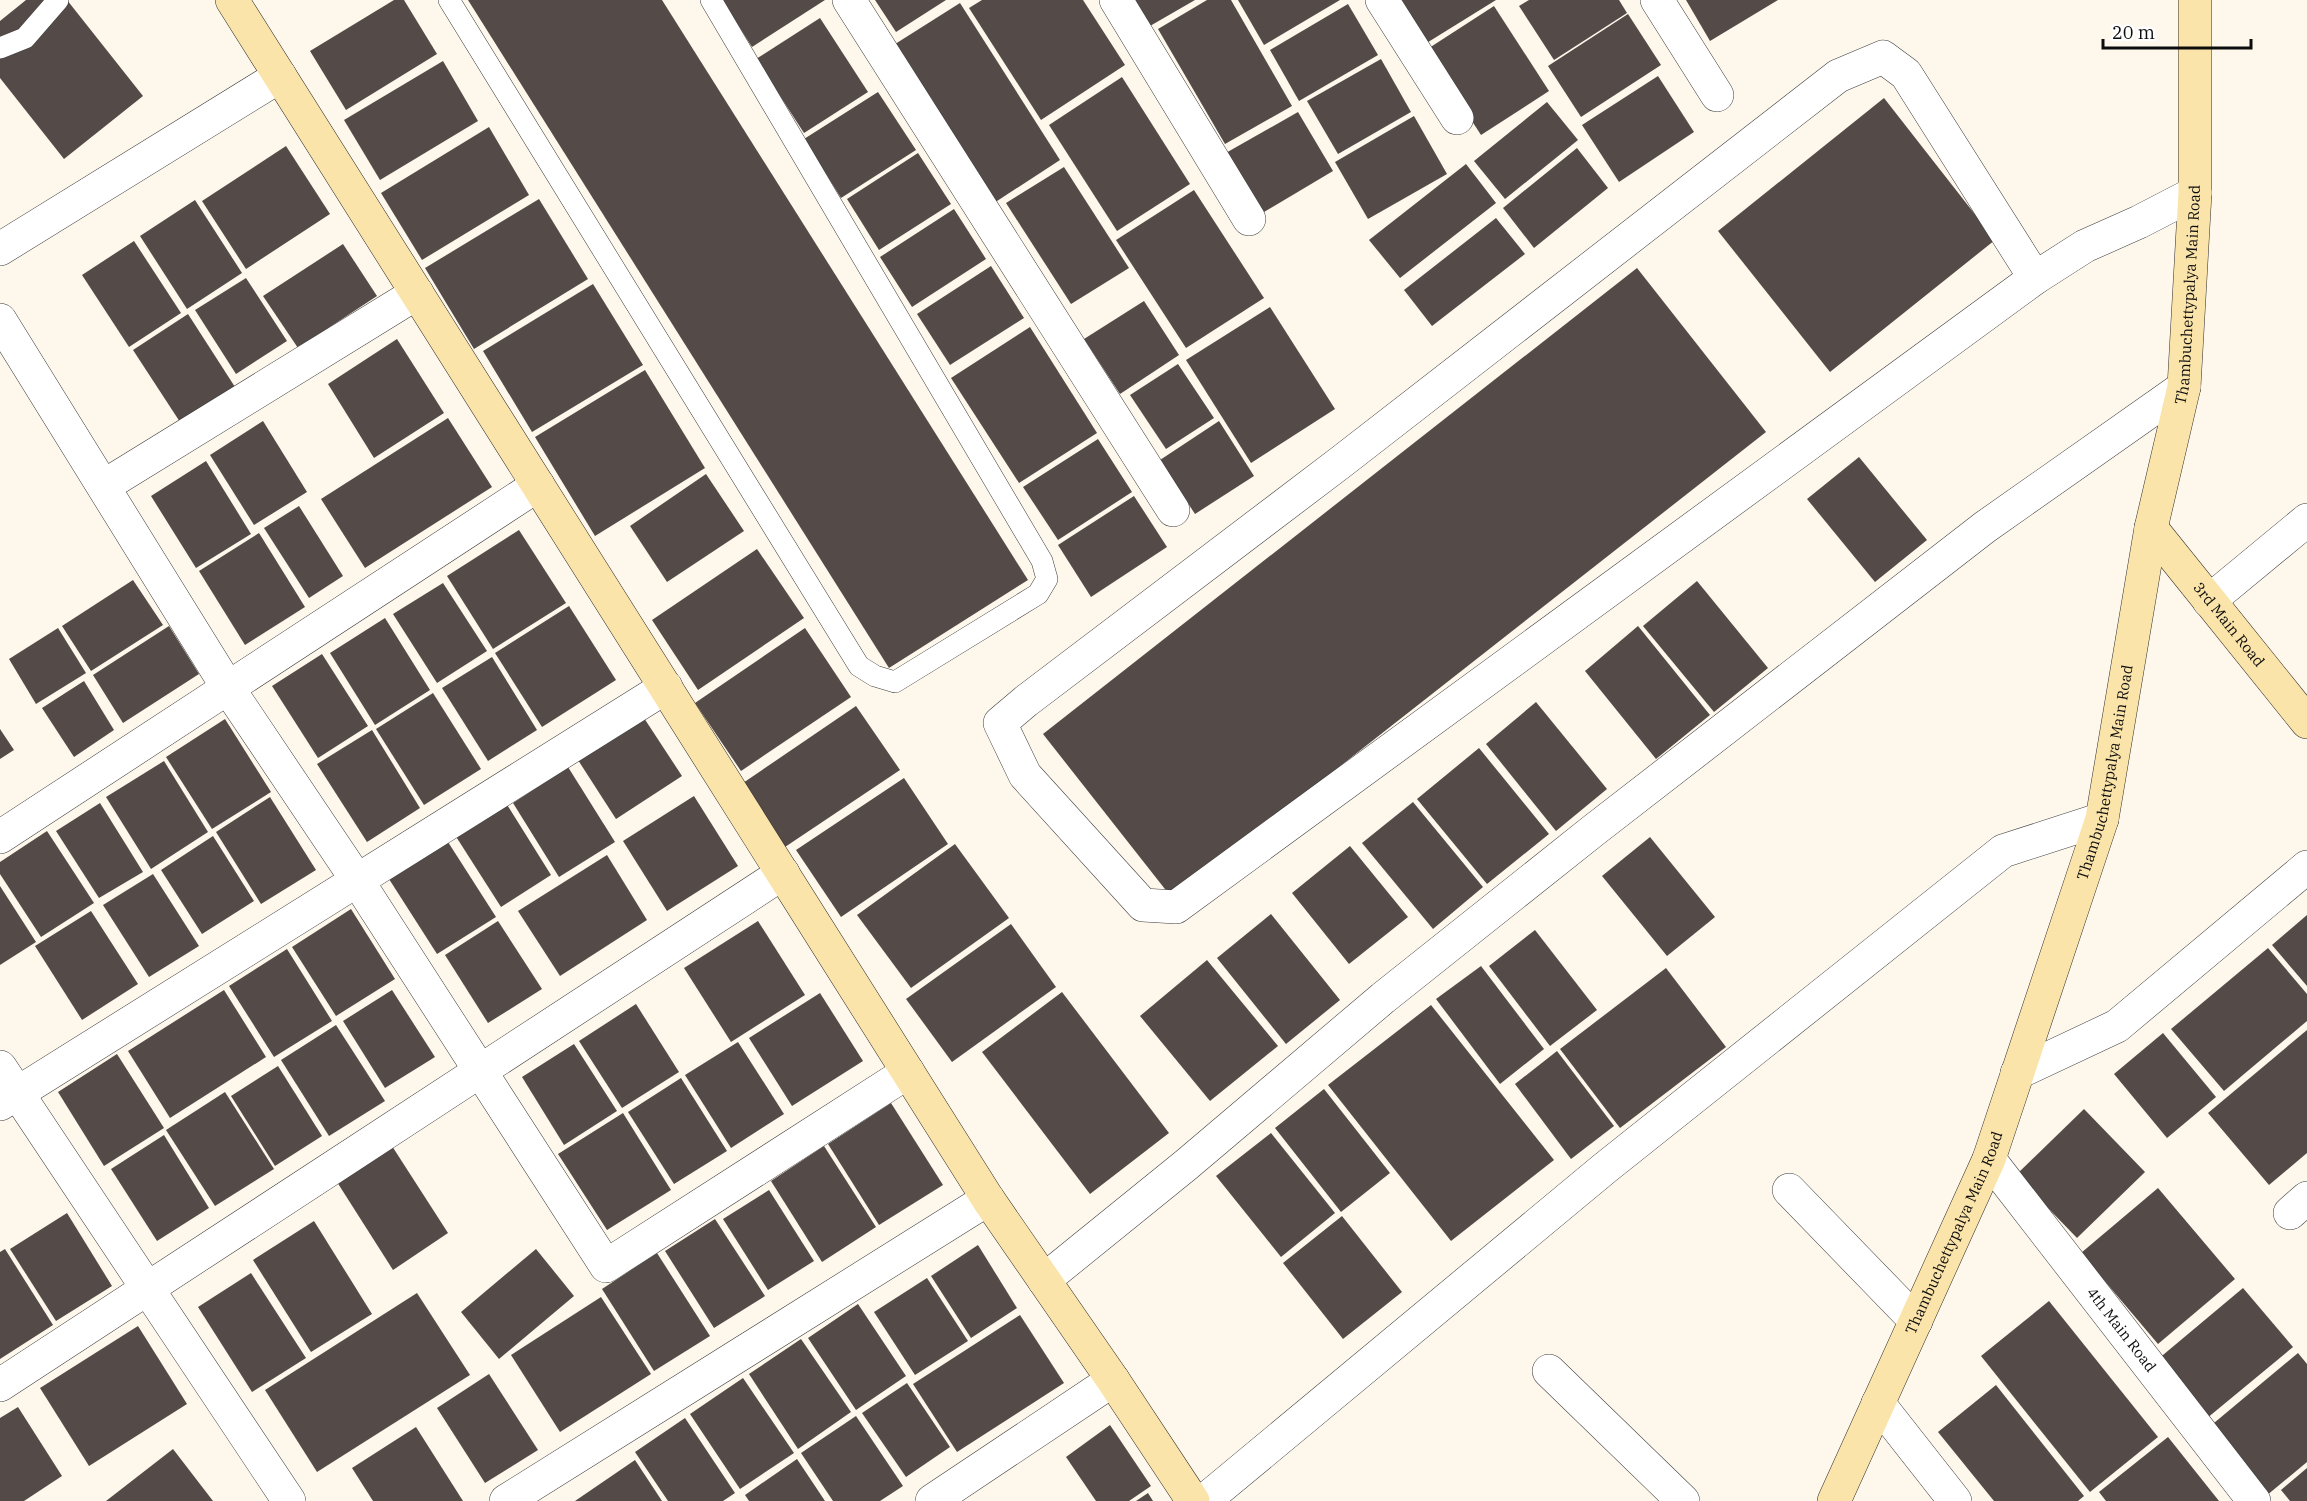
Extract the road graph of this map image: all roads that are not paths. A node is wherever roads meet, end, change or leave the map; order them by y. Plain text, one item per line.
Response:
1 (58, 0) edge
2 (232, 0) edge
3 (449, 0) edge
4 (711, 0) edge
5 (849, 0) edge
6 (1116, 0) edge
7 (1382, 0) edge
8 (1657, 0) edge
9 (2195, 0) edge
10 (0, 48) edge
11 (280, 76) junction
12 (1717, 95) dead end
13 (1457, 118) dead end
14 (2195, 193) junction
15 (1249, 219) dead end
16 (0, 249) edge
17 (2035, 278) junction
18 (417, 293) junction
19 (0, 320) edge
20 (2184, 387) junction
21 (538, 485) junction
22 (104, 486) junction
23 (1173, 510) dead end
24 (2307, 520) edge
25 (2151, 528) junction
26 (2209, 601) junction
27 (666, 687) junction
28 (228, 688) junction
29 (2307, 722) edge
30 (2102, 819) junction
31 (0, 837) edge
32 (2307, 867) edge
33 (783, 873) junction
34 (357, 880) junction
35 (481, 1071) junction
36 (908, 1072) junction
37 (2017, 1073) junction
38 (6, 1088) edge
39 (1989, 1159) junction
40 (1789, 1190) dead end
41 (988, 1199) junction
42 (1044, 1280) junction
43 (148, 1288) junction
44 (1916, 1321) junction
45 (1550, 1371) dead end
46 (1113, 1380) junction
47 (0, 1385) edge
48 (1878, 1403) junction
49 (289, 1501) edge
50 (506, 1501) edge
51 (932, 1501) edge
52 (1193, 1501) edge
53 (1204, 1501) edge
54 (1683, 1501) edge
55 (1834, 1501) edge
56 (1955, 1501) edge
57 (2254, 1501) edge

1 - 10 lane
2 - 11 street
3 - 4 lane
5 - 23 street
6 - 15 street
7 - 13 street
8 - 12 street
9 - 14 street, Thambuchettypalya Main Road
11 - 16 street
11 - 18 street
14 - 17 street
14 - 20 street, Thambuchettypalya Main Road
17 - 17 street
18 - 21 street
18 - 22 street
19 - 22 street
20 - 25 street, Thambuchettypalya Main Road
20 - 42 street
21 - 27 street
21 - 28 street
22 - 28 street
24 - 26 street
25 - 26 street, 3rd Main Road
25 - 30 street, Thambuchettypalya Main Road
26 - 29 street, 3rd Main Road
27 - 33 street
27 - 34 street
28 - 31 street
28 - 34 street
30 - 37 street, Thambuchettypalya Main Road
30 - 53 street
32 - 37 street
33 - 35 street
33 - 36 street
34 - 35 street
34 - 38 street
35 - 36 street
35 - 43 street
36 - 41 street
37 - 39 street, Thambuchettypalya Main Road
38 - 43 street
39 - 44 street, Thambuchettypalya Main Road
39 - 57 street, 4th Main Road
40 - 44 street
41 - 42 street
41 - 50 street
42 - 46 street
43 - 47 street
43 - 49 street
44 - 48 street, Thambuchettypalya Main Road
45 - 54 street
46 - 51 street
46 - 52 street
48 - 55 street, Thambuchettypalya Main Road
48 - 56 street

